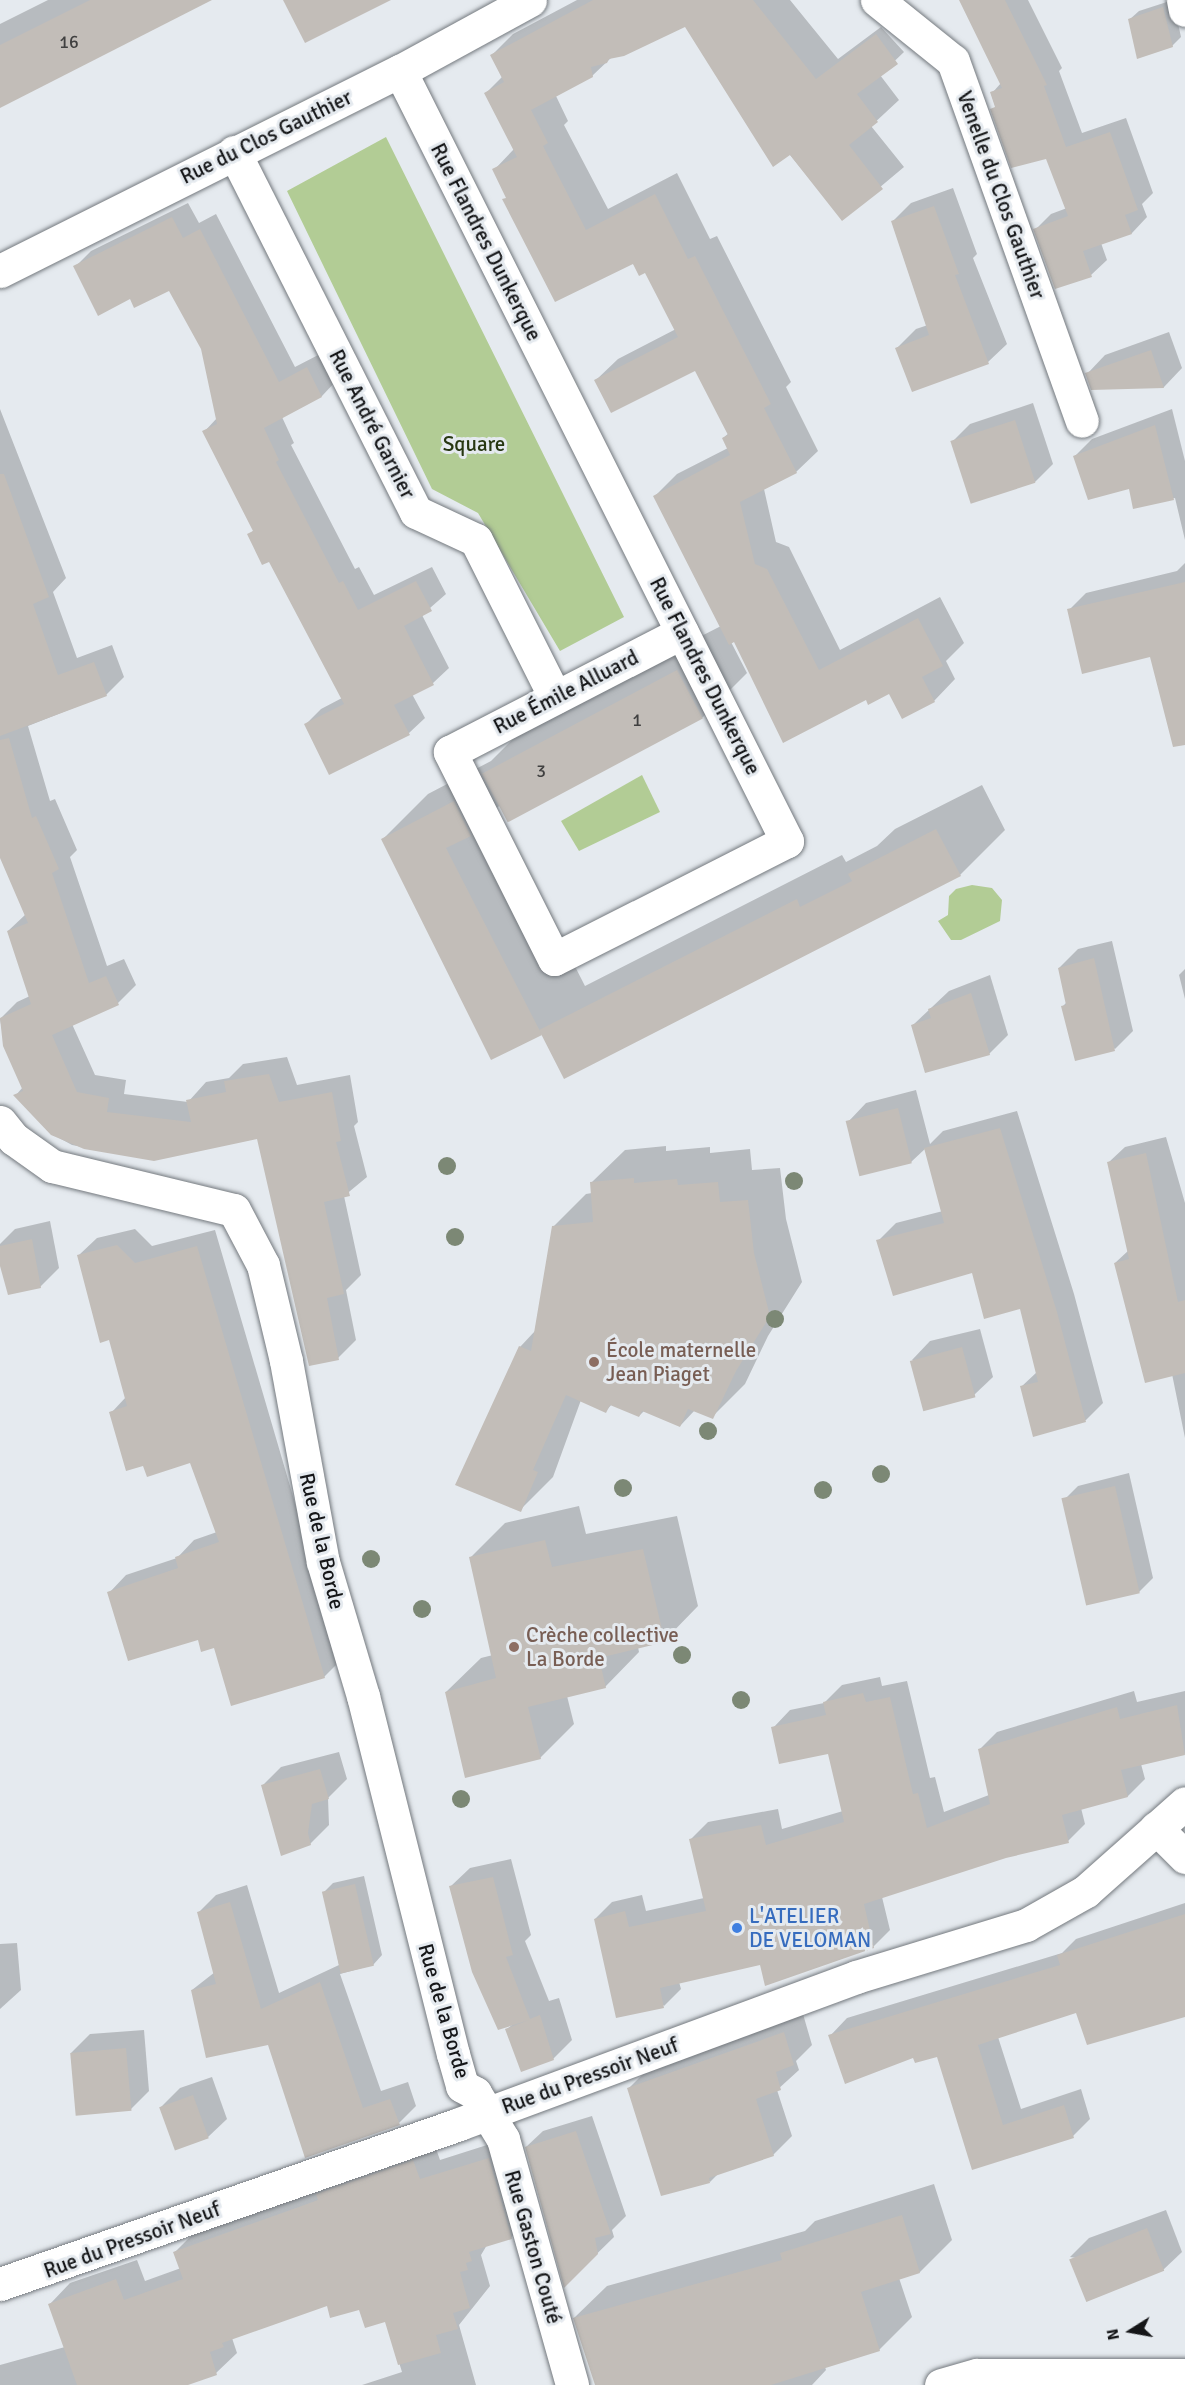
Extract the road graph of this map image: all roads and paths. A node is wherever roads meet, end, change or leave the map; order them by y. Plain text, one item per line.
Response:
1 (530, 0) edge
2 (877, 0) edge
3 (1183, 0) edge
4 (1185, 10) edge
5 (400, 71) junction
6 (234, 152) junction
7 (0, 271) edge
8 (1082, 421) dead end
9 (682, 632) junction
10 (555, 697) junction
11 (450, 752) joint
12 (0, 1122) edge
13 (1185, 1803) edge
14 (1156, 1828) junction
15 (1185, 1857) edge
16 (489, 2112) junction
17 (0, 2284) edge
18 (1185, 2375) edge
19 (572, 2385) edge
20 (941, 2385) edge

1 - 5 street, Rue du Clos Gauthier
2 - 8 street, Venelle du Clos Gauthier
3 - 4 street
5 - 6 street, Rue du Clos Gauthier
5 - 9 street, Rue Flandres Dunkerque
6 - 7 street, Rue du Clos Gauthier
6 - 10 street, Rue André Garnier
9 - 10 street, Rue Émile Alluard
9 - 11 street, Rue Flandres Dunkerque
10 - 11 street, Rue Émile Alluard
12 - 16 street, Rue de la Borde
13 - 14 street, Rue du Pressoir Neuf
14 - 15 street
14 - 16 street, Rue du Pressoir Neuf
16 - 17 street, Rue du Pressoir Neuf
16 - 19 street, Rue Gaston Couté
18 - 20 street

